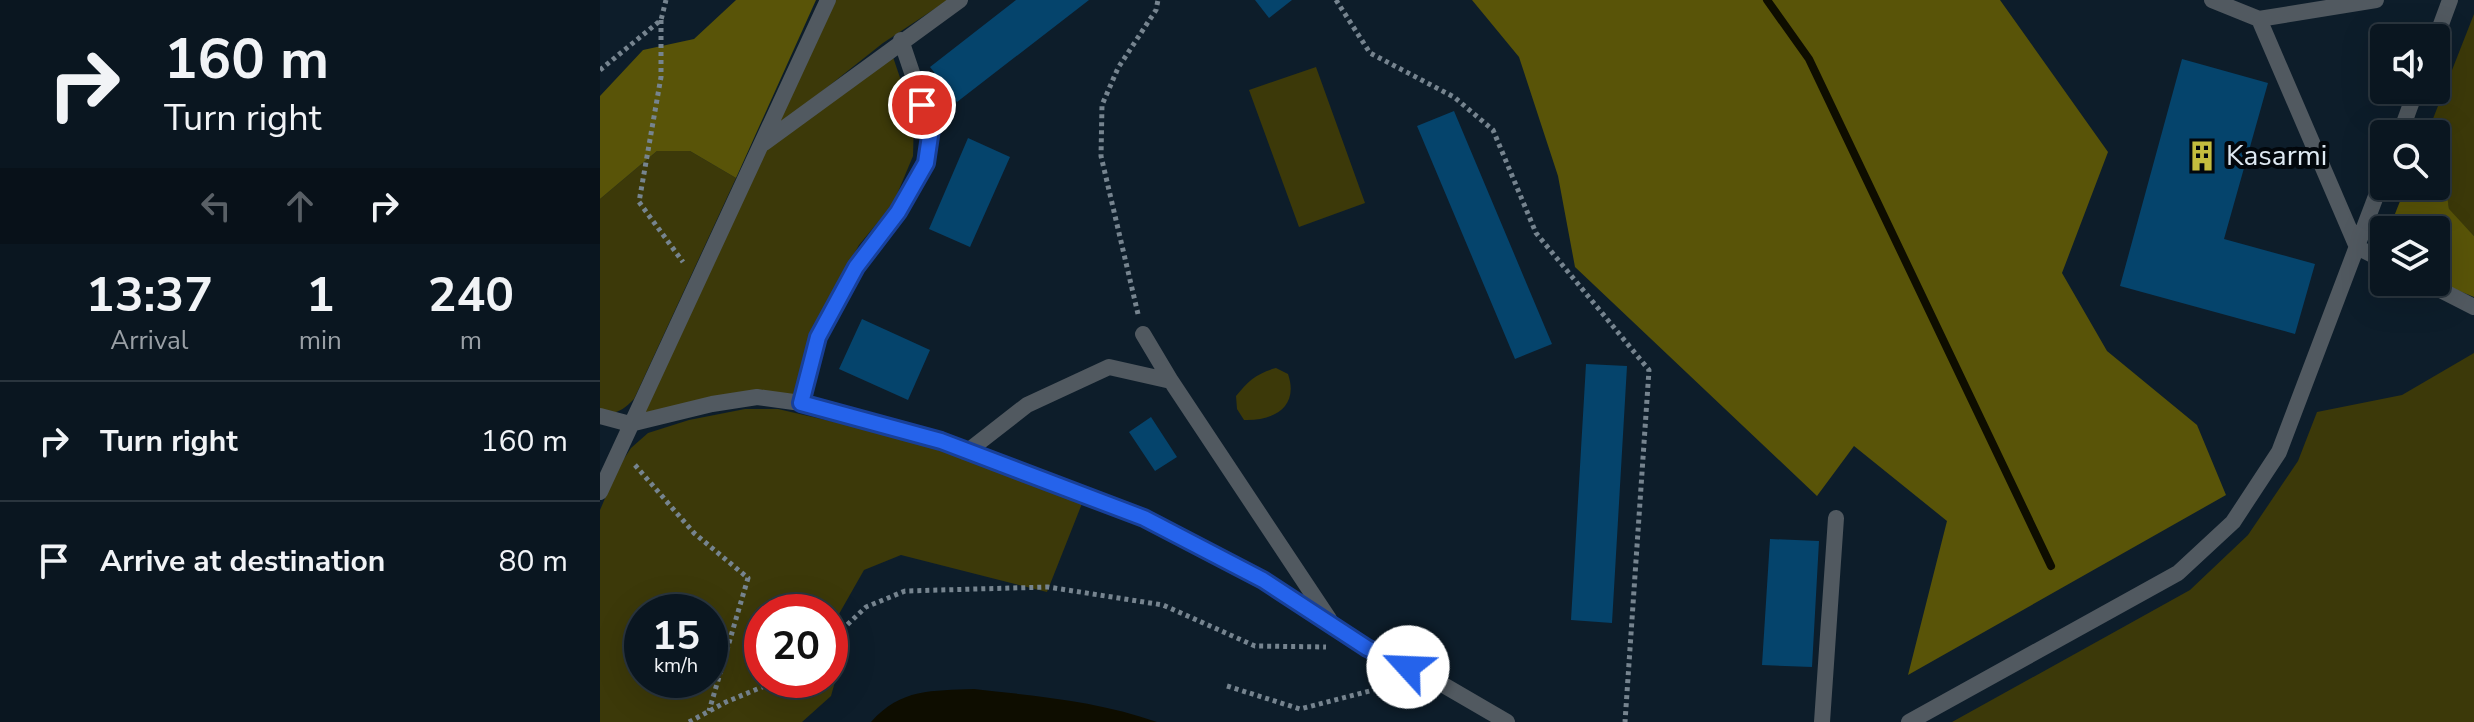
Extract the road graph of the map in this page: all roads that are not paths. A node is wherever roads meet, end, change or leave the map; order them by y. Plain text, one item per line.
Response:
1 (828, 0) edge
2 (960, 0) edge
3 (2212, 0) edge
4 (2376, 0) edge
5 (2450, 0) edge
6 (2259, 19) junction
7 (2441, 24) edge
8 (901, 40) junction
9 (762, 144) junction
10 (2375, 200) edge
11 (2357, 247) junction
12 (2370, 254) edge
13 (2450, 295) edge
14 (2474, 307) edge
15 (1143, 334) road end
16 (1171, 381) junction
17 (801, 403) junction
18 (600, 416) edge
19 (630, 424) junction
20 (968, 451) junction
21 (600, 492) edge
22 (1836, 518) dead end
23 (1332, 624) junction
24 (1507, 722) edge
25 (1822, 722) edge
26 (1909, 722) edge

1 - 9 lane
2 - 8 lane
3 - 6 lane
4 - 6 lane
5 - 7 lane
6 - 11 lane
8 - 9 lane
8 - 17 lane
9 - 19 lane
10 - 11 lane
11 - 12 lane
11 - 26 lane
13 - 14 lane
15 - 16 lane
16 - 20 lane
16 - 23 lane
17 - 19 lane
17 - 20 lane
18 - 19 lane
19 - 21 lane
20 - 23 lane
22 - 25 lane
23 - 24 lane

